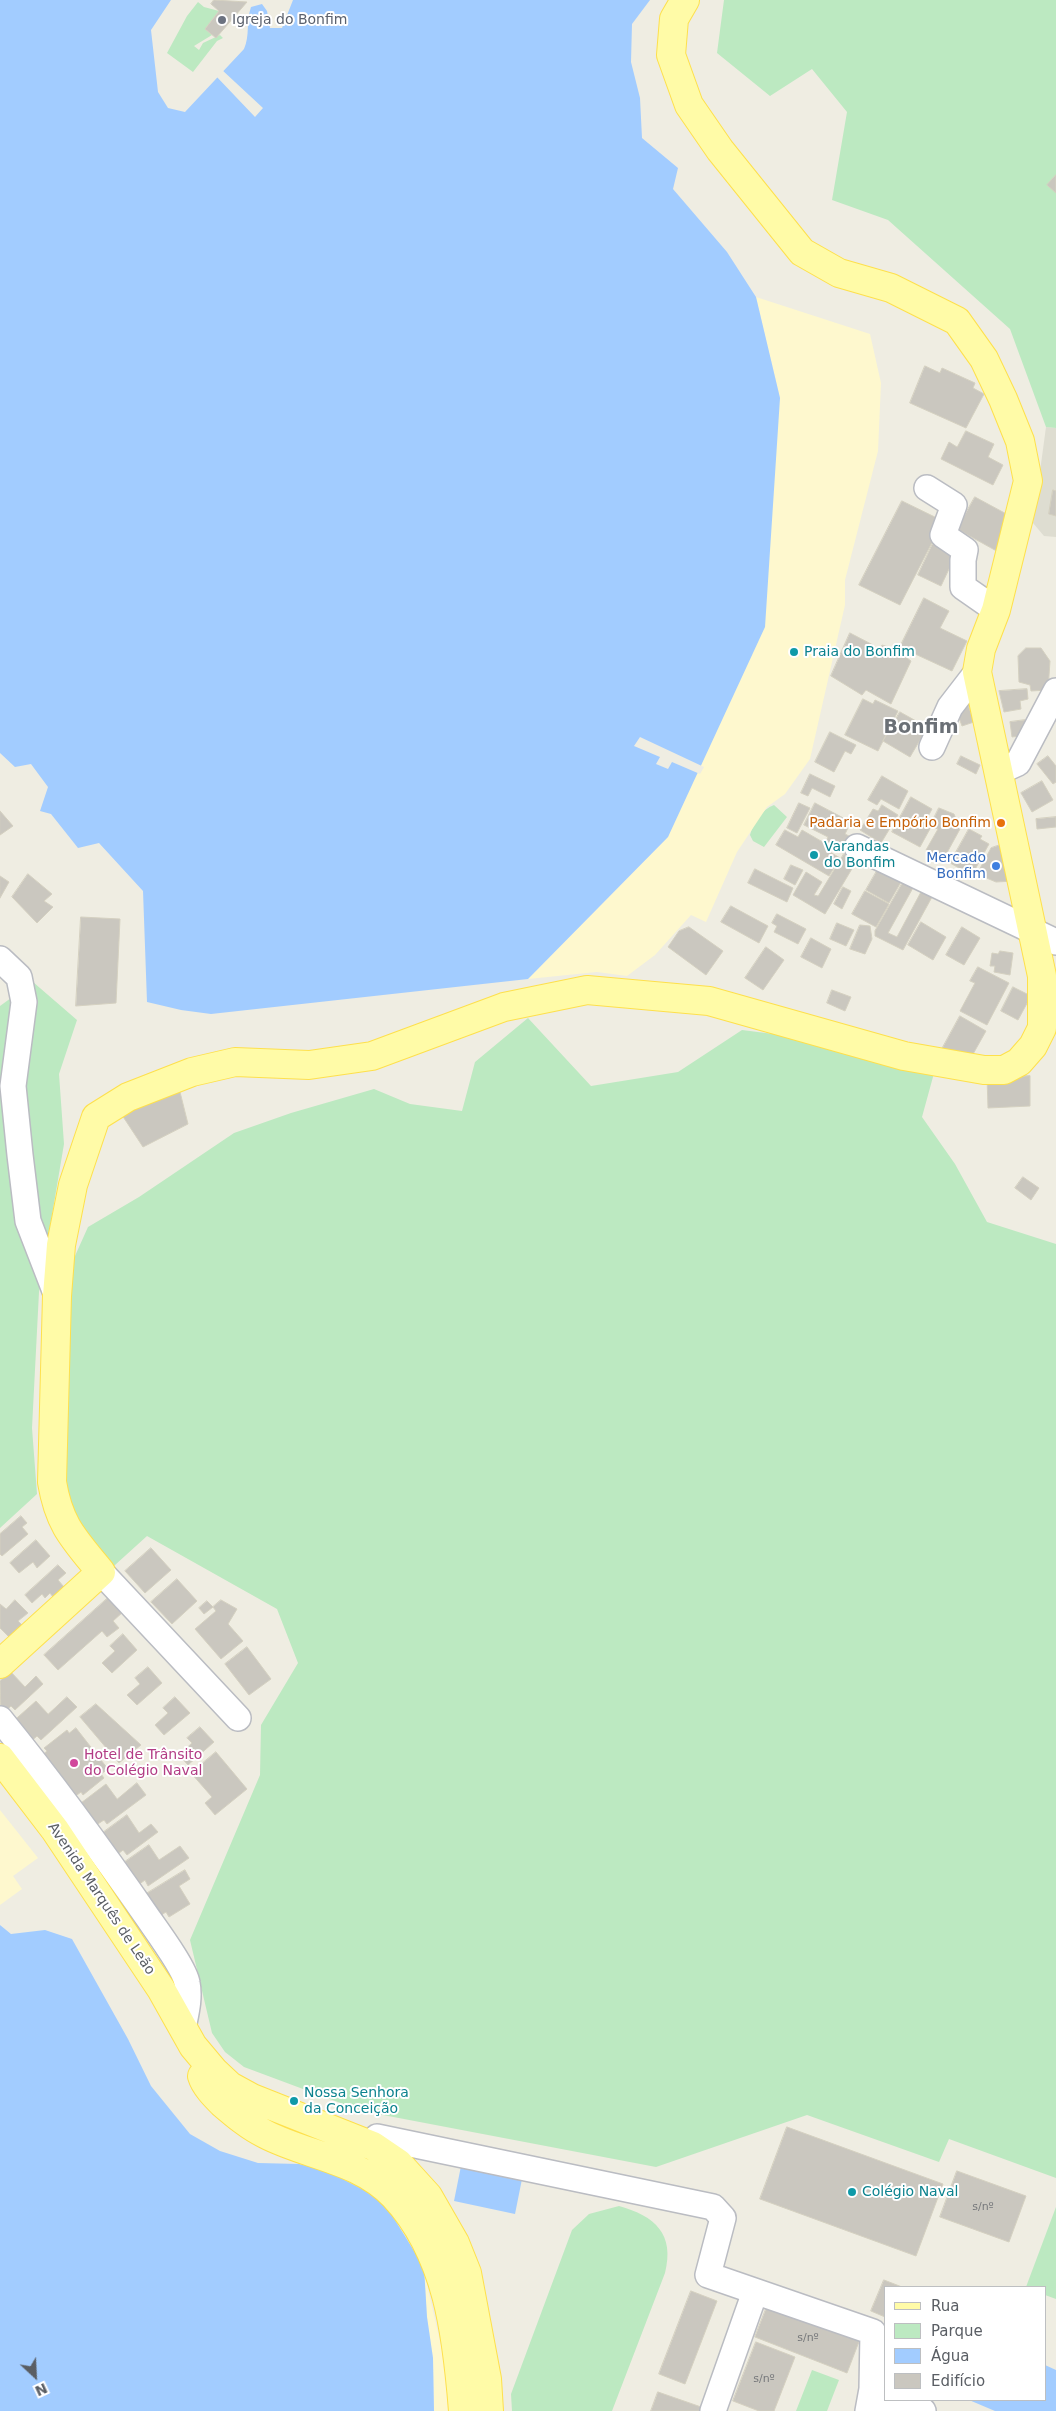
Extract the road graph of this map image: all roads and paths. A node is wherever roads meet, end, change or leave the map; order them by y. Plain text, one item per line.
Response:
1 (685, 0) edge
2 (927, 488) dead end
3 (996, 610) junction
4 (977, 672) junction
5 (1056, 691) edge
6 (932, 747) dead end
7 (998, 772) junction
8 (857, 847) dead end
9 (1044, 936) edge
10 (0, 958) edge
11 (57, 1296) junction
12 (101, 1572) junction
13 (0, 1664) edge
14 (238, 1718) dead end
15 (0, 1719) edge
16 (0, 1758) edge
17 (188, 2037) junction
18 (373, 2146) junction
19 (755, 2292) junction
20 (869, 2403) edge
21 (463, 2411) edge
22 (489, 2411) edge
23 (713, 2411) edge
24 (923, 2411) edge

1 - 3 main road
2 - 3 street
3 - 4 main road
4 - 6 street
4 - 7 main road
5 - 7 street
7 - 9 main road
8 - 9 street
9 - 11 main road
10 - 11 street
11 - 12 main road
12 - 13 main road
12 - 14 street
15 - 17 street
16 - 17 main road, Avenida Marquês de Leão
17 - 18 main road, Avenida Marquês de Leão
17 - 21 main road, Avenida Marquês de Leão
18 - 19 street
18 - 22 main road, Avenida Marquês de Leão
19 - 20 street
19 - 23 street
20 - 24 street

